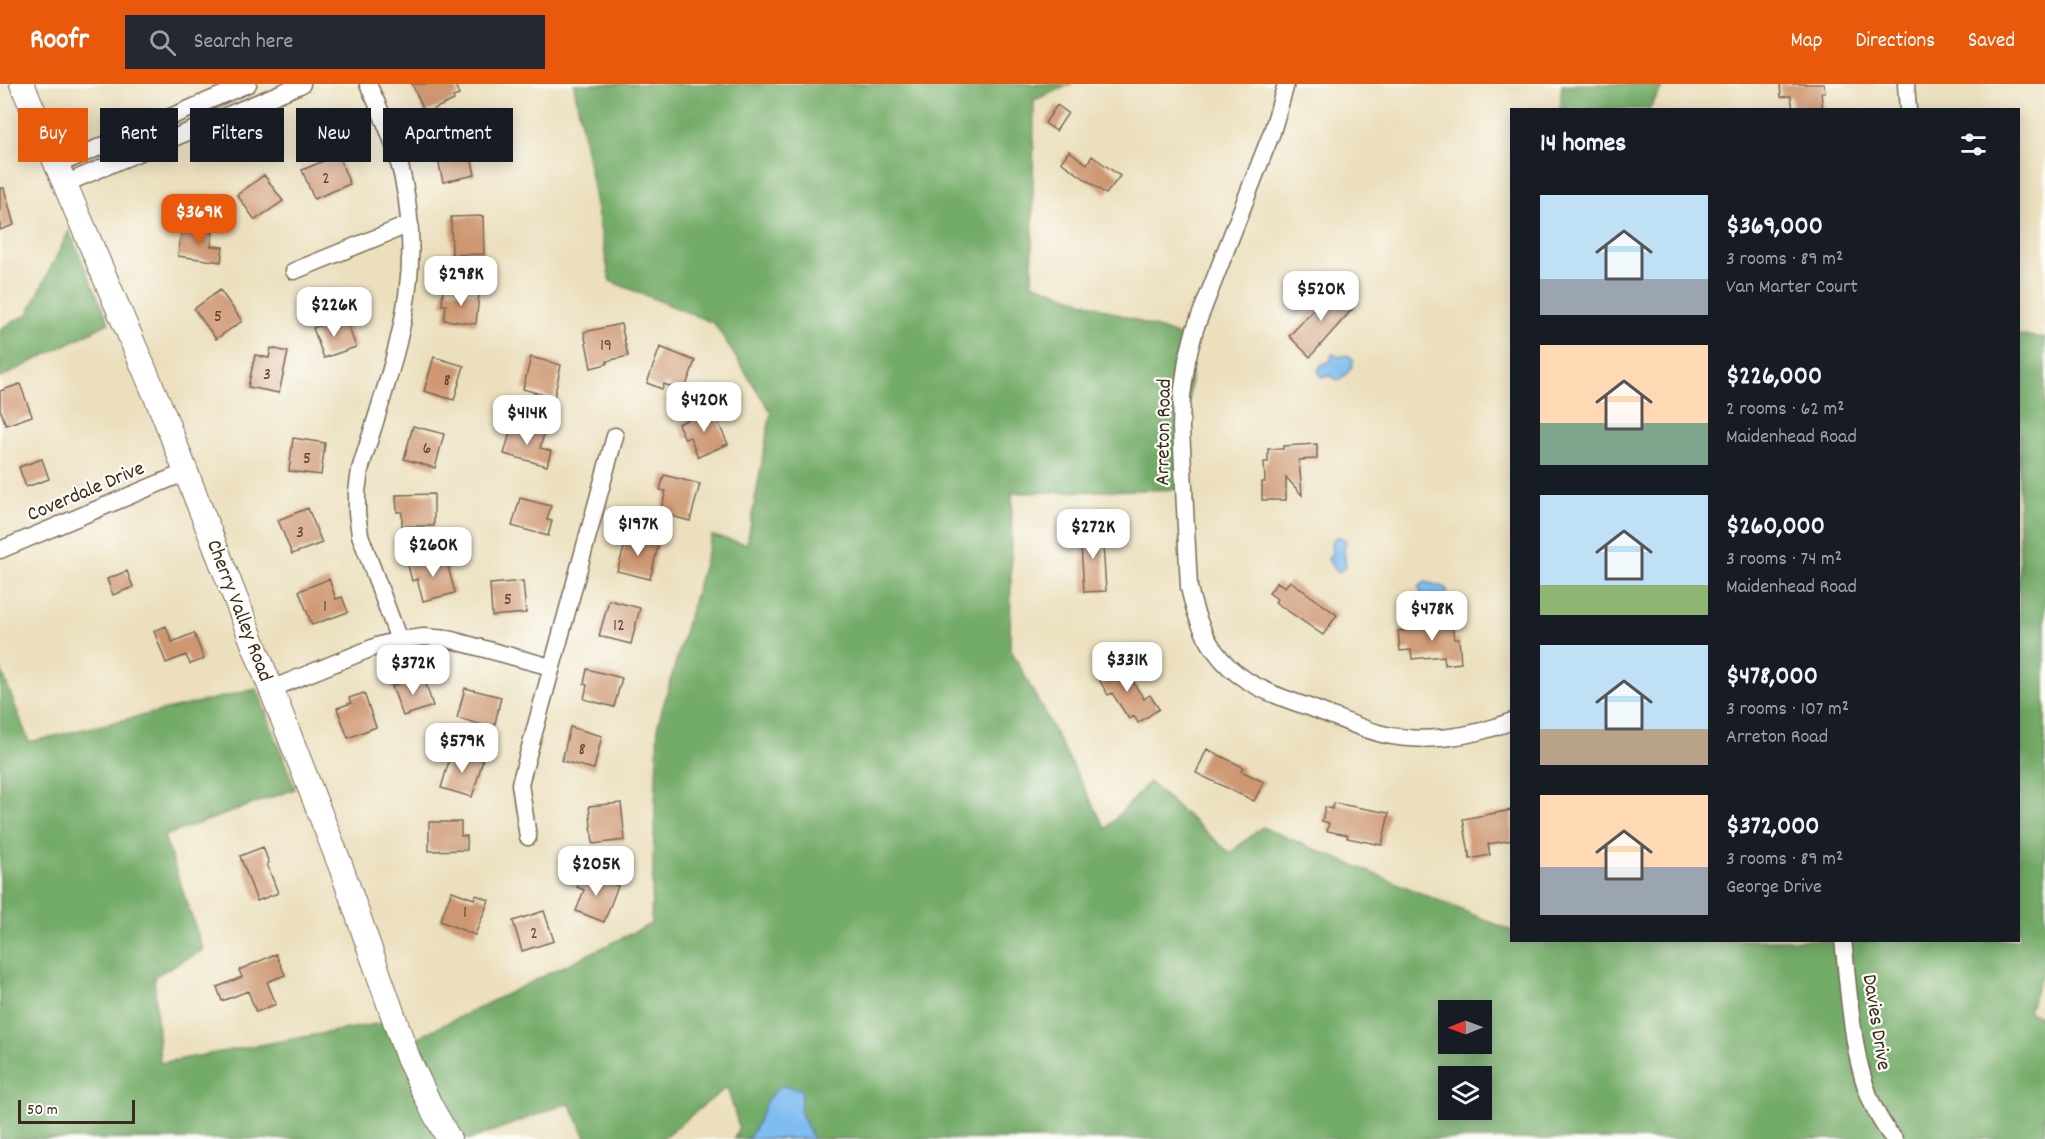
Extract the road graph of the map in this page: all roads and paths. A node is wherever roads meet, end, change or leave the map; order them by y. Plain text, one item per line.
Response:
1 (22, 84) edge
2 (248, 84) edge
3 (302, 84) edge
4 (368, 84) edge
5 (1286, 84) edge
6 (1906, 84) edge
7 (1908, 108) edge
8 (61, 174) junction
9 (410, 224) junction
10 (294, 271) dead end
11 (615, 436) dead end
12 (186, 472) junction
13 (0, 550) edge
14 (399, 640) junction
15 (551, 667) junction
16 (272, 689) junction
17 (1510, 722) edge
18 (528, 837) dead end
19 (1843, 942) edge
20 (449, 1139) edge
21 (1894, 1139) edge

1 - 8 street, Cherry Valley Road
2 - 8 street
3 - 8 street
4 - 9 street
5 - 17 street, Arreton Road
6 - 7 street
8 - 12 street, Cherry Valley Road
9 - 10 street
9 - 14 street
11 - 15 street
12 - 13 street, Coverdale Drive
12 - 16 street, Cherry Valley Road
14 - 15 street
14 - 16 street
15 - 18 street
16 - 20 street, Cherry Valley Road
19 - 21 street, Davies Drive

